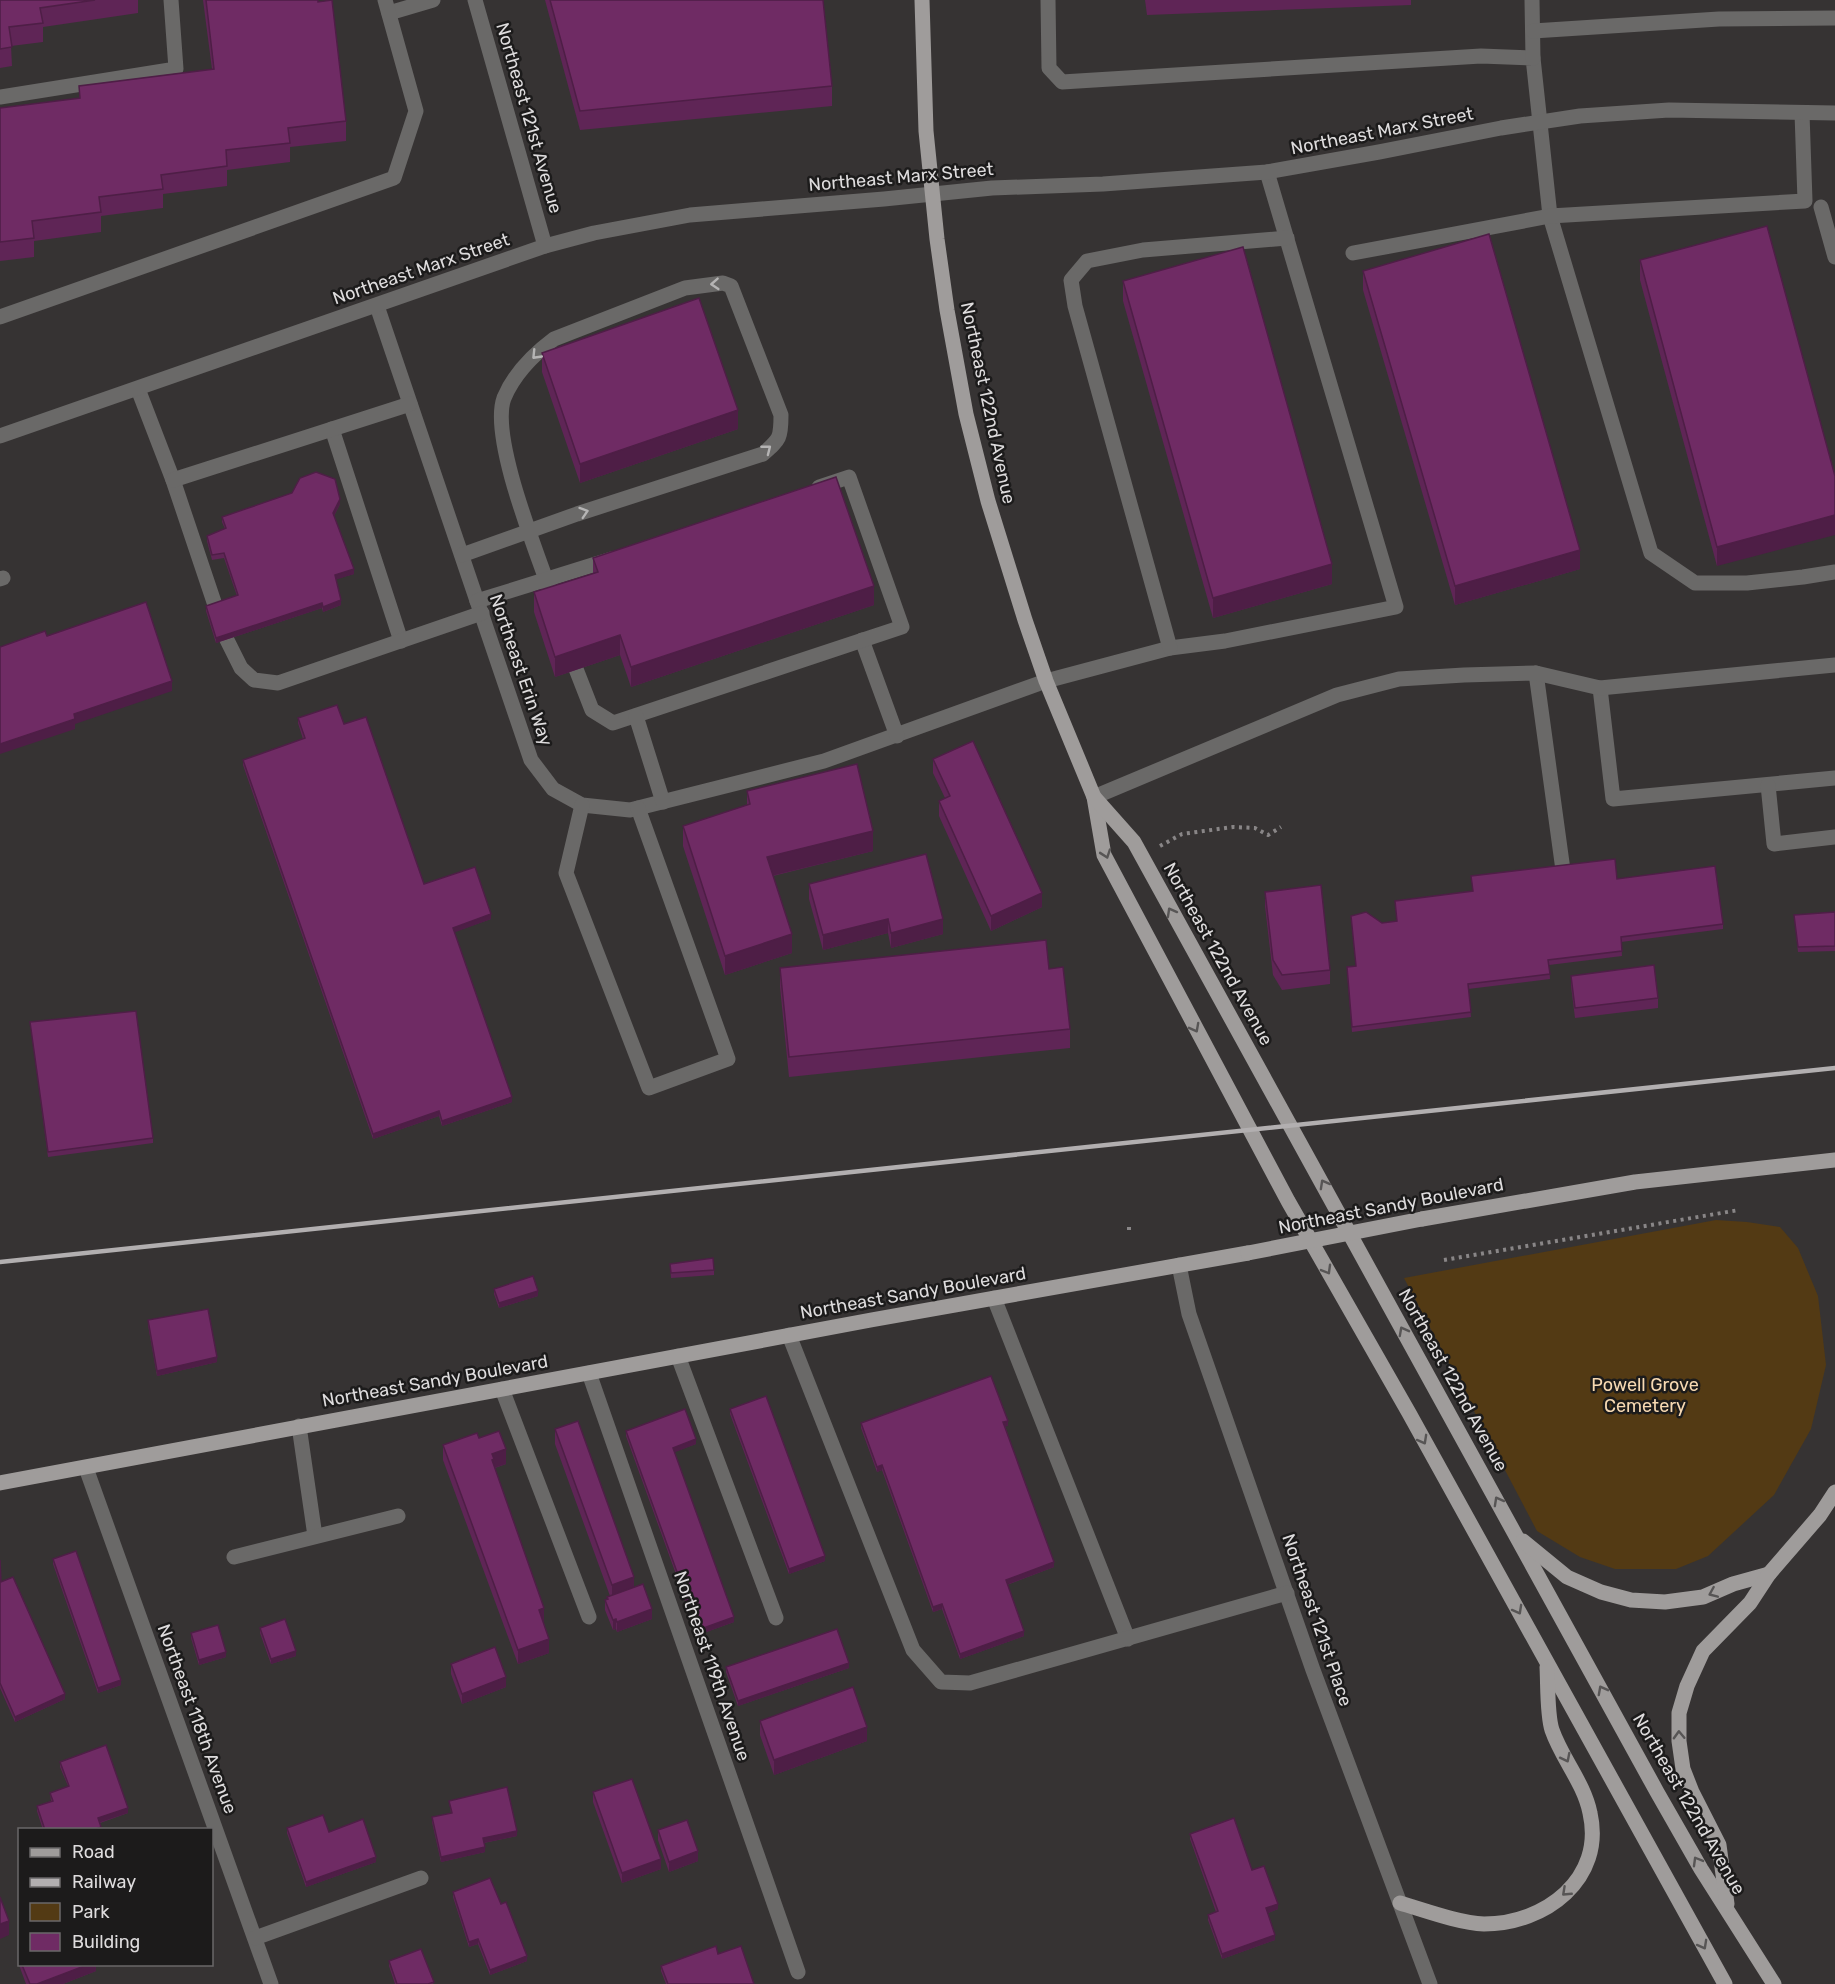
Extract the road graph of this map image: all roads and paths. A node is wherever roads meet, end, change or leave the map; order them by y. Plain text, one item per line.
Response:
1 (171, 0) edge
2 (433, 0) edge
3 (476, 0) edge
4 (922, 0) edge
5 (1048, 0) edge
6 (1532, 0) edge
7 (387, 7) edge
8 (1835, 18) edge
9 (1533, 31) junction
10 (1533, 58) junction
11 (0, 97) edge
12 (1802, 113) junction
13 (1835, 113) edge
14 (1540, 122) junction
15 (1267, 172) junction
16 (932, 194) junction
17 (1805, 201) junction
18 (1828, 207) edge
19 (1550, 216) junction
20 (1287, 238) junction
21 (545, 246) junction
22 (1353, 253) dead end
23 (1835, 257) edge
24 (377, 306) junction
25 (0, 317) edge
26 (138, 388) junction
27 (410, 404) junction
28 (332, 429) junction
29 (0, 436) edge
30 (173, 480) junction
31 (804, 492) edge
32 (529, 532) junction
33 (625, 554) edge
34 (462, 555) junction
35 (1835, 572) edge
36 (547, 581) junction
37 (555, 605) edge
38 (479, 607) junction
39 (216, 608) edge
40 (227, 640) edge
41 (862, 640) junction
42 (401, 641) junction
43 (1170, 648) junction
44 (1835, 665) edge
45 (576, 669) edge
46 (1536, 673) junction
47 (1046, 681) junction
48 (1600, 688) junction
49 (636, 716) junction
50 (897, 736) junction
51 (1835, 778) edge
52 (1768, 784) junction
53 (1094, 797) junction
54 (663, 802) junction
55 (582, 805) junction
56 (638, 808) junction
57 (1281, 827) dead end
58 (1835, 837) edge
59 (1141, 856) junction
60 (1563, 870) edge
61 (1835, 1160) edge
62 (1739, 1210) dead end
63 (1444, 1260) dead end
64 (1179, 1265) junction
65 (994, 1298) junction
66 (789, 1335) junction
67 (678, 1356) junction
68 (589, 1373) junction
69 (502, 1389) junction
70 (299, 1426) junction
71 (86, 1468) junction
72 (0, 1483) edge
73 (1835, 1492) edge
74 (398, 1516) dead end
75 (1517, 1535) junction
76 (315, 1536) junction
77 (234, 1557) dead end
78 (1769, 1574) junction
79 (1287, 1593) junction
80 (589, 1617) dead end
81 (776, 1618) dead end
82 (1128, 1639) junction
83 (1546, 1661) junction
84 (207, 1827) edge
85 (213, 1841) edge
86 (421, 1878) dead end
87 (1400, 1903) junction
88 (1728, 1910) junction
89 (255, 1938) junction
90 (798, 1972) dead end
91 (268, 1983) edge
92 (1430, 1984) edge
93 (1725, 1984) edge
94 (1774, 1984) edge

1 - 11 street
2 - 7 street
3 - 21 street, Northeast 121st Avenue
4 - 16 main road, Northeast 122nd Avenue
5 - 10 street
6 - 9 street
7 - 25 street
8 - 9 street
9 - 10 street
10 - 14 street
12 - 13 street, Northeast Marx Street
12 - 14 street, Northeast Marx Street
12 - 17 street
14 - 15 street, Northeast Marx Street
14 - 19 street
15 - 16 street, Northeast Marx Street
15 - 20 street
16 - 21 street, Northeast Marx Street
16 - 47 main road, Northeast 122nd Avenue
17 - 18 street
17 - 19 street
18 - 23 street
19 - 22 street
19 - 35 street
20 - 43 street
20 - 43 street, Northeast Erin Way
21 - 24 street, Northeast Marx Street
24 - 26 street, Northeast Marx Street
24 - 27 street, Northeast Erin Way
26 - 29 street, Northeast Marx Street
26 - 30 street
27 - 28 street
27 - 34 street, Northeast Erin Way
28 - 30 street
28 - 42 street
30 - 39 street
31 - 41 street
32 -> 32 street
32 - 34 street
32 - 36 street
33 - 36 street
34 - 38 street, Northeast Erin Way
36 - 37 street
36 - 38 street
38 - 42 street
38 - 55 street, Northeast Erin Way
40 - 42 street
41 - 49 street
41 - 50 street
43 - 47 street, Northeast Erin Way
44 - 48 street
45 - 49 street
46 - 48 street
46 - 53 street
46 - 60 street
47 - 50 street, Northeast Erin Way
47 - 53 main road, Northeast 122nd Avenue
48 - 52 street
49 - 54 street
50 - 54 street, Northeast Erin Way
51 - 52 street
52 - 58 street
53 - 59 main road, Northeast 122nd Avenue
53 -> 83 main road, Northeast 122nd Avenue
54 - 56 street, Northeast Erin Way
55 - 56 street, Northeast Erin Way
55 - 56 street
57 - 59 path
75 -> 59 main road, Northeast 122nd Avenue
61 - 64 main road, Northeast Sandy Boulevard, bridge
62 - 63 path
64 - 65 main road, Northeast Sandy Boulevard
64 - 79 street, Northeast 121st Place
65 - 66 main road, Northeast Sandy Boulevard
65 - 82 street
66 - 67 main road, Northeast Sandy Boulevard
66 - 82 street
67 - 68 main road, Northeast Sandy Boulevard
67 - 81 street
68 - 69 main road, Northeast Sandy Boulevard
68 - 90 street, Northeast 119th Avenue
69 - 70 main road, Northeast Sandy Boulevard
69 - 80 street
70 - 71 main road, Northeast Sandy Boulevard
70 - 76 street
71 - 72 main road, Northeast Sandy Boulevard
71 - 84 street, Northeast 118th Avenue
73 - 78 main road
74 - 76 street
78 -> 75 main road
88 -> 75 main road, Northeast 122nd Avenue
76 - 77 street
88 -> 78 main road
79 - 82 street
79 - 87 street, Northeast 121st Place
83 -> 87 main road
83 -> 93 main road, Northeast 122nd Avenue
85 - 89 street, Northeast 118th Avenue
86 - 89 street
87 - 92 street, Northeast 121st Place
88 - 94 main road, Northeast 122nd Avenue
89 - 91 street, Northeast 118th Avenue

